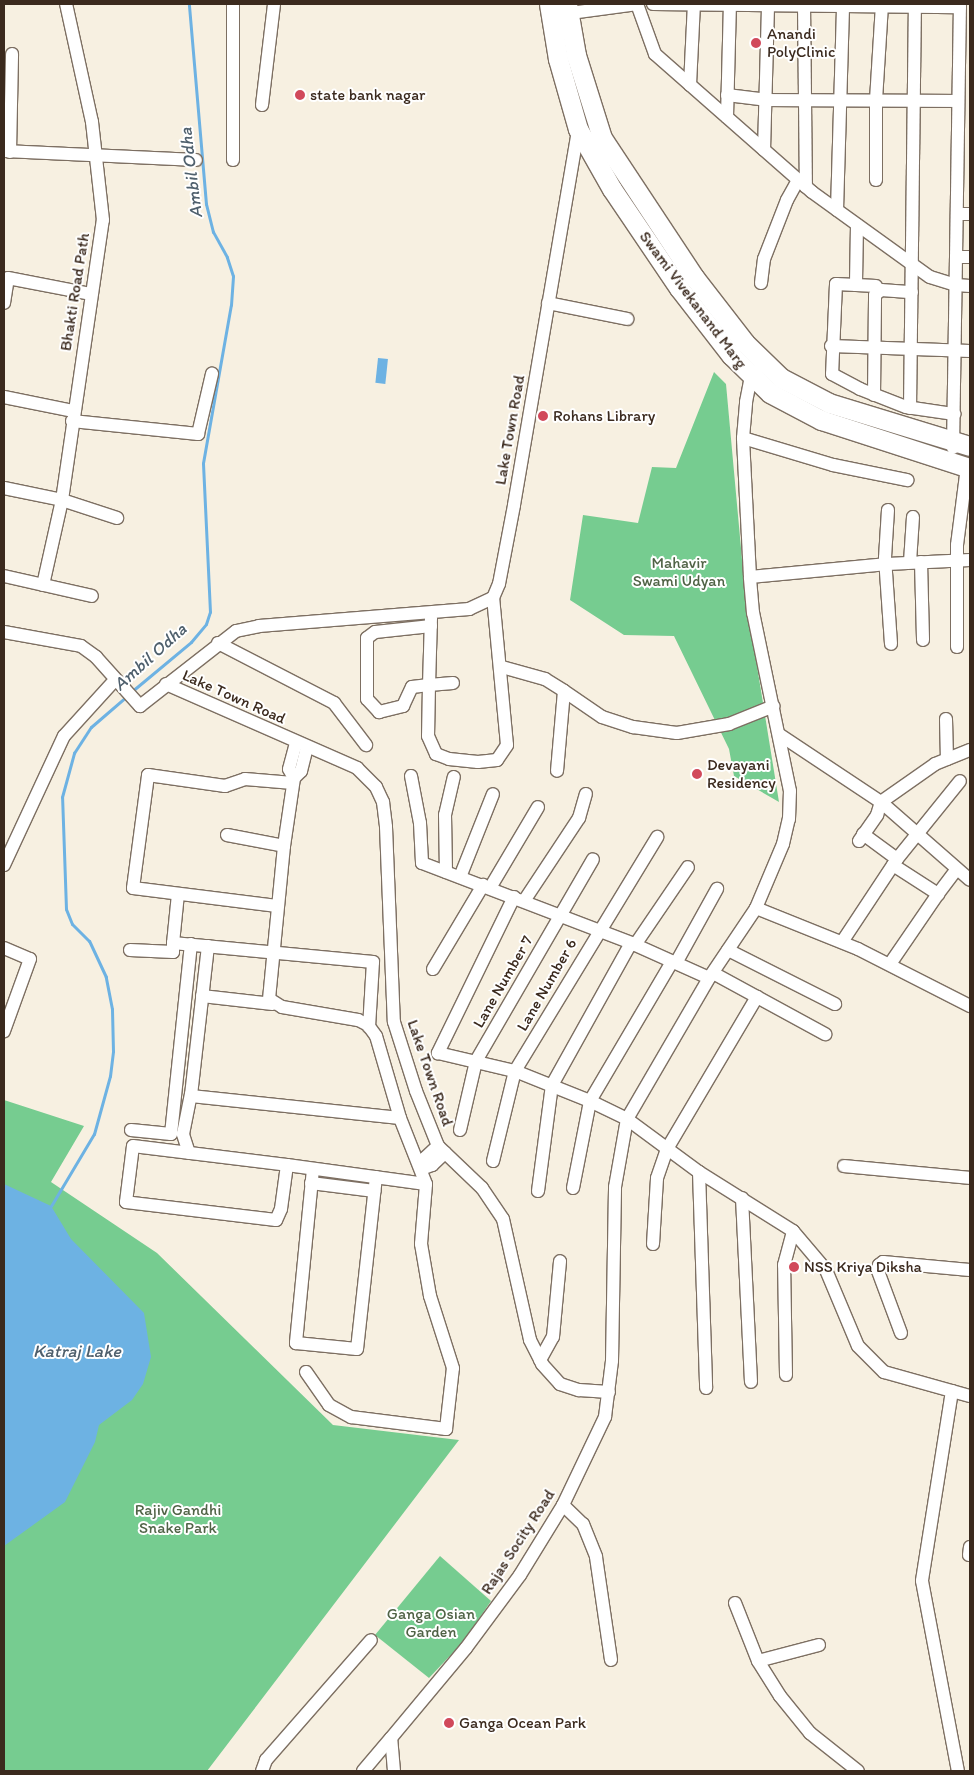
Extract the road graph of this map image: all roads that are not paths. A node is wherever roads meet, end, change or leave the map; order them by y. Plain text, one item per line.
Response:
1 (66, 4) edge
2 (233, 4) edge
3 (274, 4) edge
4 (637, 4) edge
5 (653, 4) edge
6 (694, 4) edge
7 (730, 4) edge
8 (768, 4) edge
9 (804, 5) edge
10 (843, 5) edge
11 (882, 5) edge
12 (915, 5) edge
13 (960, 5) edge
14 (592, 7) edge
15 (559, 9) edge
16 (12, 54) dead end
17 (690, 85) junction
18 (728, 95) junction
19 (805, 99) junction
20 (766, 100) junction
21 (840, 100) junction
22 (876, 100) junction
23 (914, 101) junction
24 (958, 101) junction
25 (262, 105) dead end
26 (727, 118) junction
27 (578, 129) junction
28 (964, 137) edge
29 (764, 150) junction
30 (7, 152) edge
31 (96, 158) junction
32 (196, 160) dead end
33 (233, 160) dead end
34 (876, 180) dead end
35 (802, 183) junction
36 (837, 210) junction
37 (957, 214) junction
38 (970, 214) edge
39 (857, 224) junction
40 (956, 257) junction
41 (970, 258) edge
42 (913, 264) junction
43 (761, 282) dead end
44 (856, 285) junction
45 (956, 285) junction
46 (876, 286) dead end
47 (970, 286) edge
48 (912, 292) junction
49 (91, 294) junction
50 (4, 303) edge
51 (548, 303) junction
52 (626, 319) dead end
53 (831, 346) junction
54 (874, 347) junction
55 (911, 349) junction
56 (955, 351) junction
57 (970, 351) edge
58 (765, 362) junction
59 (212, 374) dead end
60 (752, 377) junction
61 (874, 395) junction
62 (4, 397) edge
63 (910, 408) junction
64 (954, 414) junction
65 (72, 416) junction
66 (743, 438) junction
67 (962, 444) edge
68 (963, 466) edge
69 (908, 480) dead end
70 (4, 488) edge
71 (62, 500) junction
72 (888, 510) dead end
73 (913, 517) dead end
74 (117, 518) dead end
75 (956, 559) junction
76 (970, 560) edge
77 (915, 562) junction
78 (887, 564) junction
79 (4, 576) edge
80 (750, 577) junction
81 (43, 585) junction
82 (92, 596) dead end
83 (493, 598) junction
84 (431, 611) junction
85 (431, 626) junction
86 (4, 632) edge
87 (923, 640) dead end
88 (218, 643) junction
89 (891, 644) dead end
90 (958, 647) dead end
91 (502, 667) junction
92 (453, 682) dead end
93 (119, 684) junction
94 (166, 684) junction
95 (430, 685) junction
96 (564, 691) junction
97 (774, 706) junction
98 (946, 719) dead end
99 (780, 735) junction
100 (302, 744) junction
101 (366, 745) dead end
102 (970, 750) edge
103 (947, 759) junction
104 (557, 771) dead end
105 (411, 776) dead end
106 (454, 777) dead end
107 (294, 781) junction
108 (960, 781) dead end
109 (493, 794) dead end
110 (586, 794) dead end
111 (881, 802) junction
112 (538, 807) dead end
113 (917, 833) junction
114 (227, 835) dead end
115 (657, 837) dead end
116 (284, 846) junction
117 (593, 859) dead end
118 (895, 862) junction
119 (4, 864) edge
120 (688, 867) dead end
121 (957, 869) junction
122 (446, 872) junction
123 (460, 877) junction
124 (970, 880) edge
125 (486, 887) junction
126 (717, 890) dead end
127 (178, 894) junction
128 (938, 894) junction
129 (519, 899) junction
130 (277, 906) junction
131 (756, 908) junction
132 (561, 916) junction
133 (598, 930) junction
134 (842, 942) junction
135 (173, 943) junction
136 (191, 944) junction
137 (633, 944) junction
138 (208, 946) junction
139 (4, 948) edge
140 (130, 950) dead end
141 (728, 950) junction
142 (272, 952) junction
143 (674, 963) junction
144 (890, 964) junction
145 (433, 969) dead end
146 (711, 976) junction
147 (202, 996) junction
148 (757, 997) junction
149 (273, 1004) junction
150 (835, 1004) dead end
151 (970, 1006) edge
152 (369, 1027) junction
153 (4, 1031) edge
154 (826, 1034) dead end
155 (476, 1061) junction
156 (515, 1071) junction
157 (552, 1085) junction
158 (191, 1094) junction
159 (590, 1101) junction
160 (400, 1118) junction
161 (627, 1120) junction
162 (131, 1130) dead end
163 (460, 1130) dead end
164 (442, 1149) junction
165 (667, 1149) junction
166 (190, 1153) junction
167 (492, 1161) dead end
168 (287, 1165) junction
169 (844, 1166) dead end
170 (423, 1167) junction
171 (313, 1169) junction
172 (699, 1172) junction
173 (376, 1177) junction
174 (970, 1178) edge
175 (312, 1183) junction
176 (426, 1184) junction
177 (573, 1188) dead end
178 (374, 1191) junction
179 (538, 1191) dead end
180 (742, 1198) junction
181 (793, 1231) junction
182 (653, 1244) dead end
183 (560, 1261) dead end
184 (970, 1270) edge
185 (901, 1333) dead end
186 (540, 1360) junction
187 (306, 1372) dead end
188 (786, 1374) dead end
189 (751, 1382) dead end
190 (706, 1388) dead end
191 (952, 1391) junction
192 (609, 1392) junction
193 (970, 1396) edge
194 (564, 1505) junction
195 (735, 1603) dead end
196 (371, 1640) dead end
197 (819, 1645) dead end
198 (611, 1660) dead end
199 (758, 1661) junction
200 (391, 1738) junction
201 (262, 1771) edge
202 (362, 1771) edge
203 (394, 1771) edge
204 (858, 1771) edge
205 (958, 1771) edge

1 - 31 street, Bhakti Road Path
2 - 33 street
3 - 25 street
4 - 14 street
4 - 17 street
5 - 6 street
6 - 7 street
6 - 17 street
7 - 8 street
7 - 18 street
8 - 9 street
8 - 20 street
9 - 10 street
9 - 19 street
10 - 11 street
10 - 21 street
11 - 12 street
11 - 22 street
12 - 13 street
12 - 23 street
13 - 24 street
14 - 15 street
15 - 27 main road, Swami Vivekanand Marg
15 - 58 main road, Swami Vivekanand Marg
16 - 30 street
17 - 26 street
18 - 20 street
18 - 26 street
19 - 20 street
19 - 21 street
19 - 35 street
20 - 29 street
21 - 22 street
21 - 36 street
22 - 23 street
22 - 34 street
23 - 24 street
23 - 42 street
24 - 28 street
26 - 29 street
27 - 51 street, Lake Town Road
27 - 60 main road, Swami Vivekanand Marg
28 - 37 street
29 - 35 street
30 - 31 street
31 - 32 street
31 - 49 street, Bhakti Road Path
35 - 36 street
35 - 43 street
36 - 39 street
37 - 38 street
37 - 40 street
39 - 42 street
39 - 44 street
40 - 41 street
40 - 45 street
42 - 45 street
42 - 48 street
44 - 46 street
44 - 53 street
45 - 47 street
45 - 56 street
48 - 54 street
48 - 55 street
49 - 50 street
49 - 65 street, Bhakti Road Path
51 - 52 street
51 - 83 street, Lake Town Road
53 - 54 street
53 - 61 street
54 - 55 street
54 - 61 street
55 - 56 street
55 - 63 street
56 - 57 street
56 - 64 street
58 - 60 street
58 - 67 main road, Swami Vivekanand Marg
59 - 65 street
60 - 66 street, Rajas Socity Road
60 - 68 main road, Swami Vivekanand Marg
61 - 63 street
62 - 65 street
63 - 64 street
64 - 67 street
65 - 71 street, Bhakti Road Path
66 - 69 street
66 - 80 street, Rajas Socity Road
67 - 68 street
68 - 75 street
70 - 71 street
71 - 74 street
71 - 81 street, Bhakti Road Path
72 - 78 street
73 - 77 street
75 - 76 street
75 - 77 street
75 - 90 street
77 - 78 street
77 - 87 street
78 - 80 street
78 - 89 street
79 - 81 street
80 - 97 street, Rajas Socity Road
81 - 82 street
83 - 84 street, Lake Town Road
83 - 91 street
84 - 85 street
84 - 88 street, Lake Town Road
85 - 95 street
85 - 95 street
86 - 93 street
88 - 94 street, Lake Town Road
88 - 101 street
91 - 95 street
91 - 96 street
92 - 95 street
93 - 94 street
93 - 119 street
94 - 100 street, Lake Town Road
96 - 97 street
96 - 104 street
97 - 99 street, Rajas Socity Road
98 - 103 street
99 - 111 street
99 - 131 street, Rajas Socity Road
100 - 107 street
100 - 164 street, Lake Town Road
102 - 103 street
103 - 111 street
105 - 122 street
106 - 122 street
107 - 116 street
107 - 127 street
108 - 113 street
109 - 123 street
110 - 129 street
111 - 113 street
111 - 118 street
112 - 125 street
113 - 118 street
113 - 121 street
114 - 116 street
115 - 133 street, Lane Number 6
116 - 130 street
117 - 132 street, Lane Number 7
118 - 128 street
118 - 134 street
120 - 137 street
121 - 124 street
121 - 128 street
122 - 123 street
123 - 125 street
125 - 129 street
125 - 145 street
126 - 143 street
127 - 130 street
127 - 135 street
128 - 144 street
129 - 132 street
129 - 155 street
130 - 142 street
131 - 134 street
131 - 141 street, Rajas Socity Road
132 - 133 street
132 - 155 street, Lane Number 7
133 - 137 street
133 - 156 street, Lane Number 6
134 - 144 street
135 - 136 street
135 - 140 street
136 - 138 street
136 - 162 street
137 - 143 street
137 - 157 street
138 - 142 street
138 - 147 street
139 - 153 street
141 - 146 street, Rajas Socity Road
141 - 150 street
142 - 149 street
142 - 152 street
143 - 146 street
143 - 159 street
144 - 151 street
146 - 148 street
146 - 161 street, Rajas Socity Road
147 - 149 street
147 - 158 street
148 - 154 street
148 - 165 street
149 - 152 street
152 - 160 street
155 - 156 street
155 - 163 street, Lane Number 7
156 - 157 street
156 - 167 street, Lane Number 6
157 - 159 street
157 - 179 street
158 - 160 street
158 - 166 street
159 - 161 street
159 - 177 street
160 - 170 street
161 - 165 street
161 - 192 street, Rajas Socity Road
164 - 170 street
164 - 186 street, Lake Town Road
165 - 172 street
165 - 182 street
166 - 168 street
166 - 168 street
168 - 171 street
169 - 174 street
170 - 176 street
171 - 173 street
171 - 175 street
172 - 180 street
172 - 190 street
173 - 176 street
173 - 178 street
175 - 178 street
175 - 178 street
176 - 187 street
180 - 181 street
180 - 189 street
181 - 188 street
181 - 191 street
183 - 186 street
184 - 185 street
186 - 192 street, Lake Town Road
191 - 193 street
191 - 205 street
192 - 194 street, Rajas Socity Road
194 - 198 street
194 - 200 street, Rajas Socity Road
195 - 199 street
196 - 201 street
197 - 199 street
199 - 204 street
200 - 202 street, Rajas Socity Road
200 - 203 street

